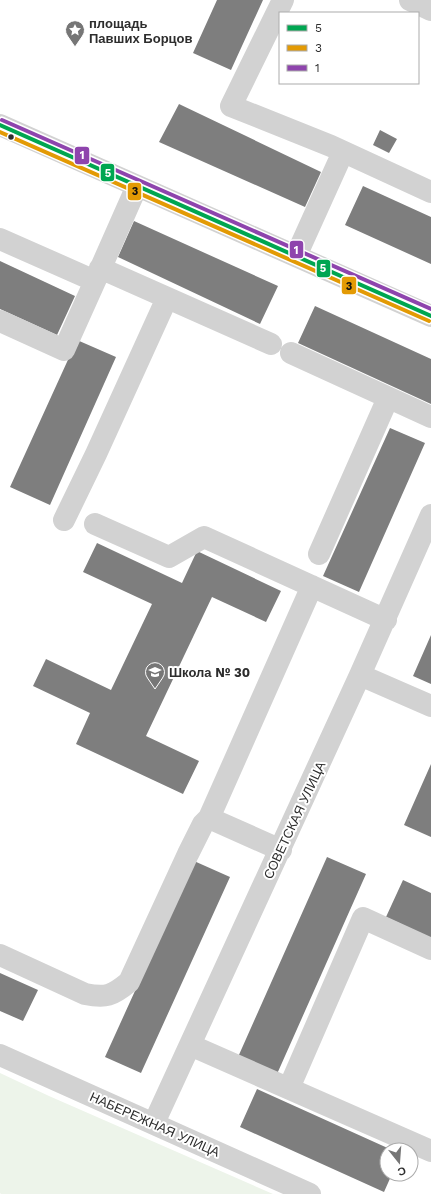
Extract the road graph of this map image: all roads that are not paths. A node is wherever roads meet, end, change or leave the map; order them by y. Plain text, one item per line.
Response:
1 (283, 0) edge
2 (410, 0) edge
3 (431, 10) edge
4 (0, 125) edge
5 (343, 152) junction
6 (137, 186) junction
7 (431, 192) edge
8 (0, 239) edge
9 (296, 256) junction
10 (98, 275) junction
11 (167, 298) junction
12 (431, 316) edge
13 (0, 321) edge
14 (271, 344) dead end
15 (291, 353) dead end
16 (388, 398) junction
17 (431, 417) edge
18 (431, 515) edge
19 (64, 520) dead end
20 (95, 524) dead end
21 (319, 554) dead end
22 (312, 586) junction
23 (386, 620) junction
24 (360, 675) junction
25 (431, 706) edge
26 (209, 818) junction
27 (280, 850) junction
28 (431, 949) edge
29 (0, 955) edge
30 (190, 1045) junction
31 (0, 1055) edge
32 (289, 1088) junction
33 (154, 1123) junction
34 (431, 1152) edge
35 (310, 1194) edge

1 - 5 street
2 - 3 street
4 - 6 street
5 - 7 street
5 - 9 street
6 - 9 street
6 - 10 street
8 - 10 street
9 - 12 street
10 - 11 street
10 - 13 street
11 - 14 street
11 - 19 street
15 - 16 street
16 - 17 street
16 - 21 street
18 - 23 street, СОВЕТСКАЯ УЛИЦА
20 - 22 street
22 - 23 street
22 - 26 street
23 - 24 street, СОВЕТСКАЯ УЛИЦА
24 - 25 street
24 - 27 street, СОВЕТСКАЯ УЛИЦА
26 - 27 street
26 - 29 street
27 - 30 street, СОВЕТСКАЯ УЛИЦА
28 - 32 street
30 - 32 street
30 - 33 street, СОВЕТСКАЯ УЛИЦА
31 - 33 street, НАБЕРЕЖНАЯ УЛИЦА
32 - 34 street
33 - 35 street, НАБЕРЕЖНАЯ УЛИЦА

